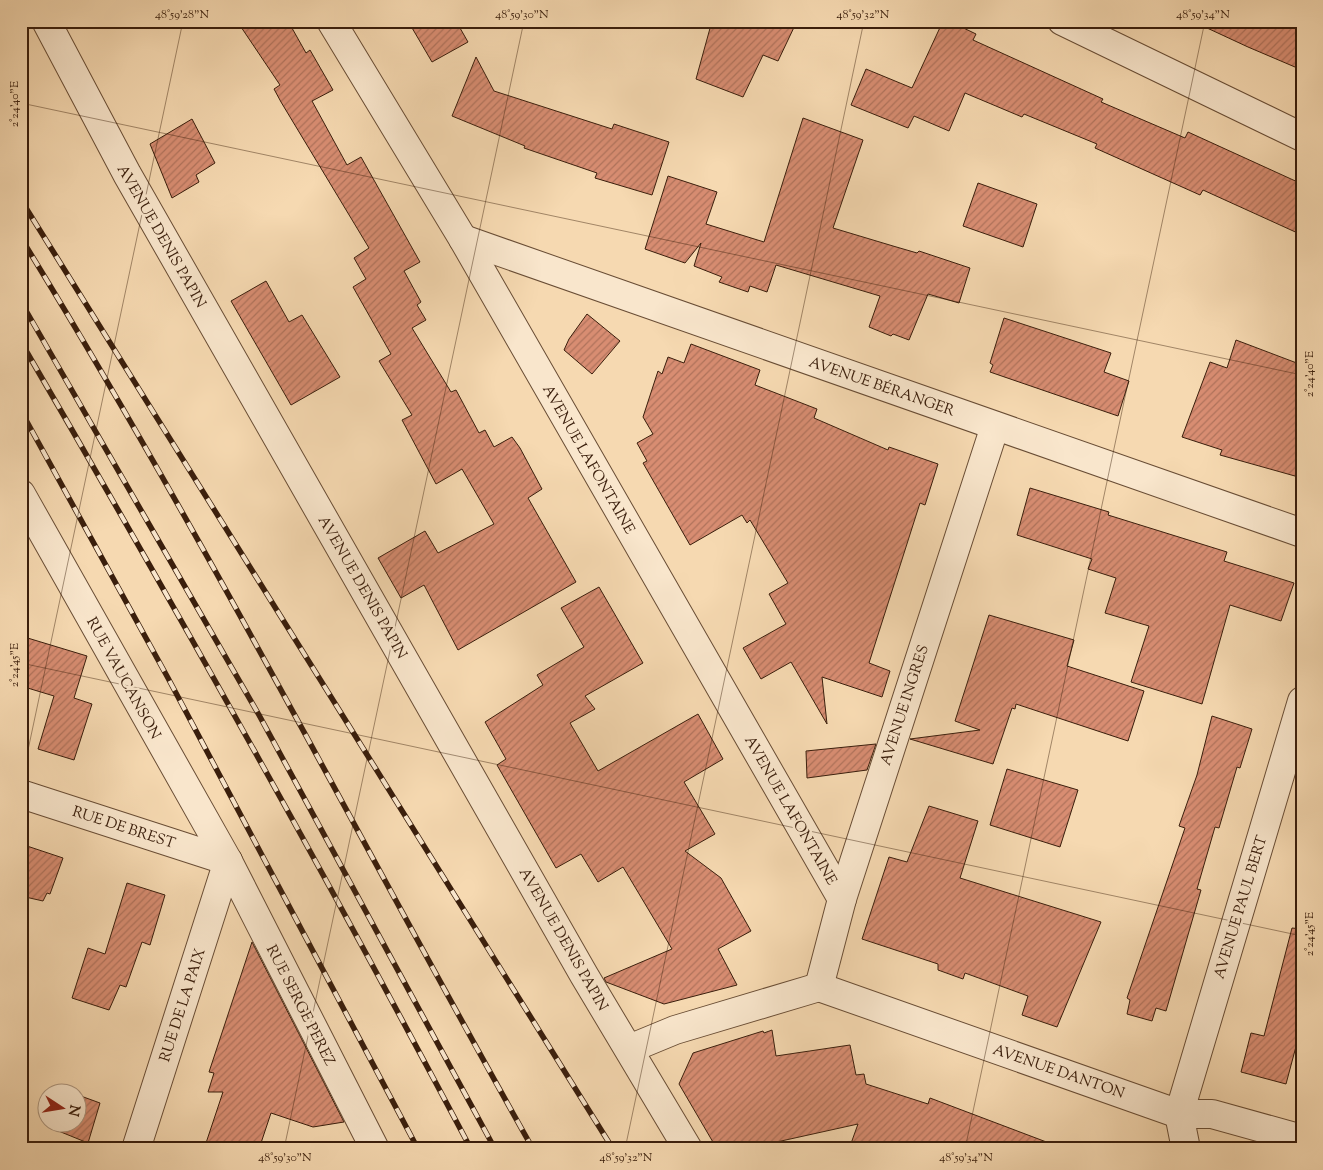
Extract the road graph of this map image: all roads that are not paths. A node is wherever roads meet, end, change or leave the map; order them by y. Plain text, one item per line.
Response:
1 (46, 21) edge
2 (331, 21) edge
3 (1062, 21) edge
4 (1302, 137) edge
5 (463, 239) junction
6 (995, 426) junction
7 (21, 494) edge
8 (1302, 533) edge
9 (1302, 701) edge
10 (21, 794) edge
11 (228, 861) junction
12 (842, 899) junction
13 (819, 987) junction
14 (628, 1049) junction
15 (1179, 1114) junction
16 (1302, 1139) edge
17 (136, 1149) edge
18 (375, 1149) edge
19 (688, 1149) edge
20 (1186, 1149) edge

1 - 14 street, AVENUE DENIS PAPIN
2 - 5 street, AVENUE LAFONTAINE
3 - 4 street
5 - 6 street, AVENUE BÉRANGER
5 - 12 street, AVENUE LAFONTAINE
6 - 8 street, AVENUE BÉRANGER
6 - 12 street, AVENUE INGRES
7 - 11 street, RUE VAUCANSON
9 - 15 street, AVENUE PAUL BERT
10 - 11 street, RUE DE BREST
11 - 17 street, RUE DE LA PAIX
11 - 18 street, RUE SERGE PEREZ
12 - 13 street, AVENUE INGRES
13 - 14 street
13 - 15 street, AVENUE DANTON
14 - 19 street, AVENUE DENIS PAPIN
15 - 16 street, AVENUE DANTON
15 - 20 street

